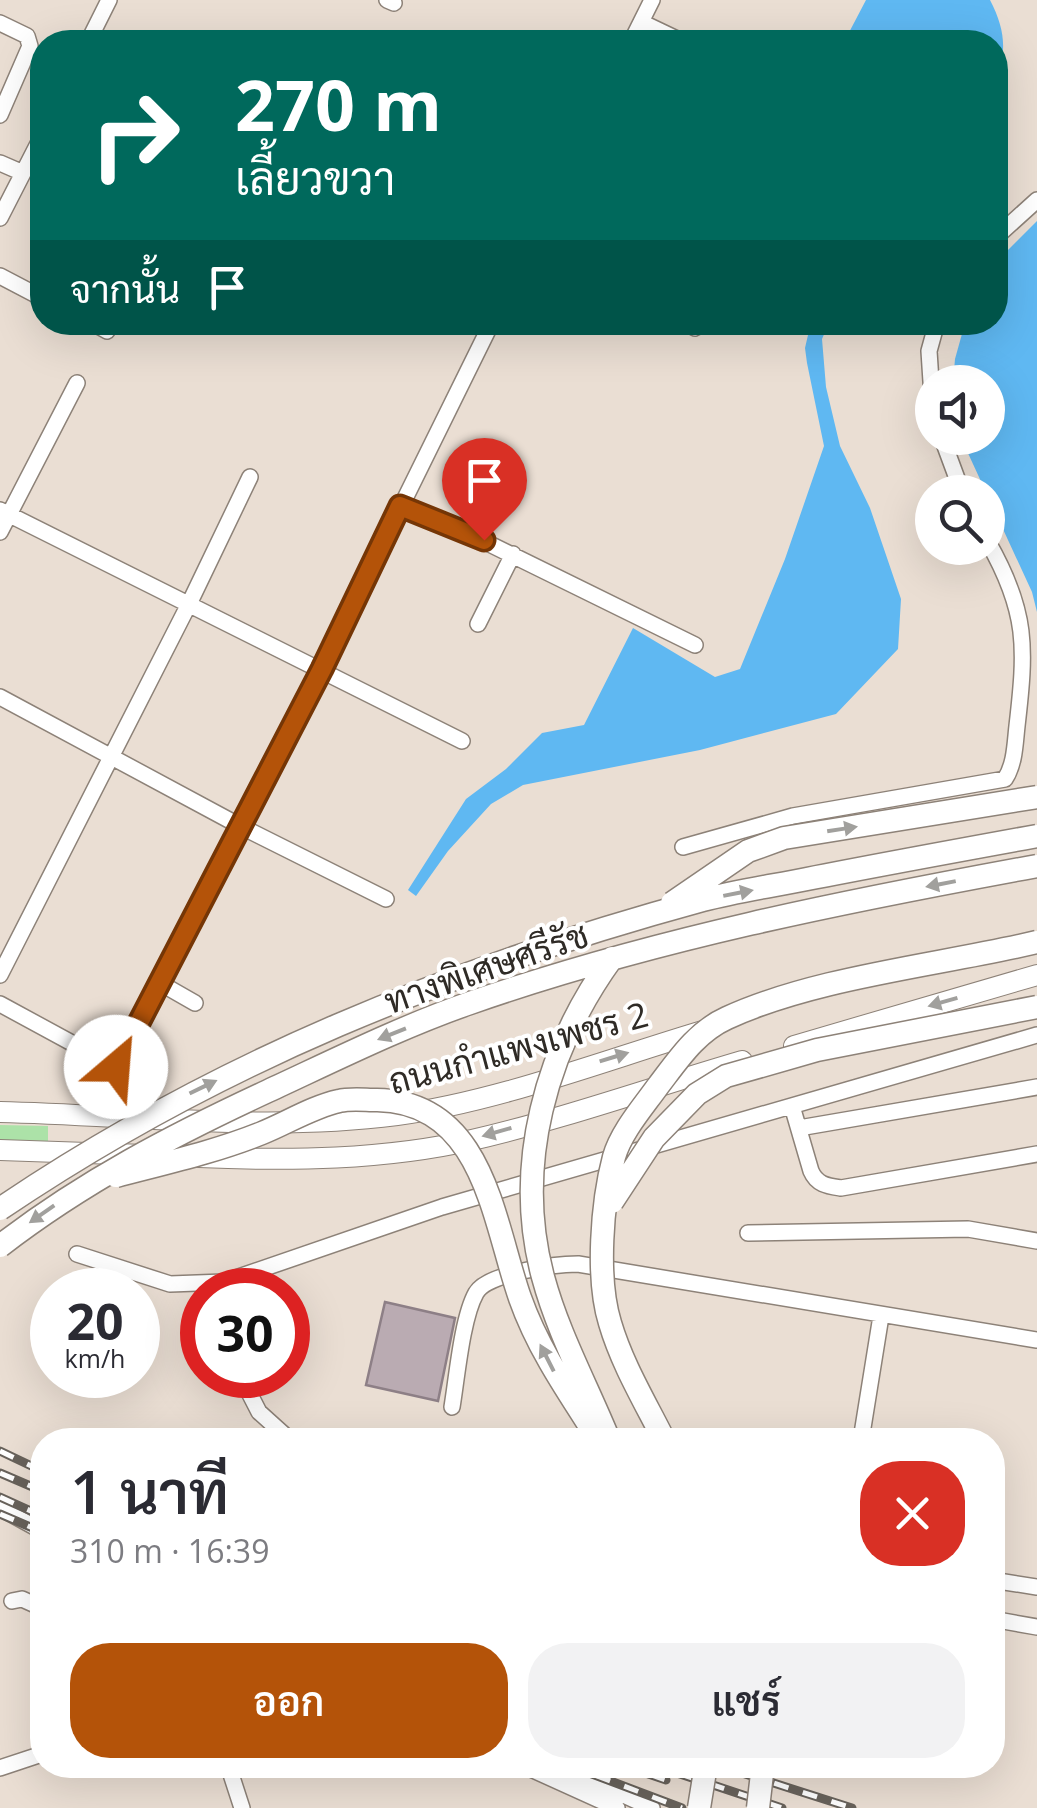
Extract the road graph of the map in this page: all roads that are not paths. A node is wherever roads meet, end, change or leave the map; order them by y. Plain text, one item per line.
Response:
1 (109, 0) edge
2 (652, 0) edge
3 (641, 22) junction
4 (0, 23) edge
5 (94, 30) edge
6 (637, 30) edge
7 (657, 30) edge
8 (0, 115) edge
9 (30, 160) edge
10 (0, 163) edge
11 (23, 174) junction
12 (1037, 200) edge
13 (0, 218) edge
14 (1008, 226) edge
15 (0, 276) edge
16 (30, 292) edge
17 (486, 335) edge
18 (933, 335) edge
19 (930, 365) edge
20 (77, 382) dead end
21 (250, 477) dead end
22 (400, 506) junction
23 (4, 512) edge
24 (0, 532) edge
25 (512, 554) junction
26 (1001, 565) edge
27 (190, 602) junction
28 (478, 624) dead end
29 (694, 645) dead end
30 (322, 669) junction
31 (0, 697) edge
32 (462, 741) dead end
33 (109, 757) junction
34 (1037, 797) edge
35 (240, 826) junction
36 (1037, 836) edge
37 (683, 847) dead end
38 (1037, 866) edge
39 (386, 899) dead end
40 (1037, 932) edge
41 (1037, 942) edge
42 (1037, 974) edge
43 (0, 975) edge
44 (160, 982) junction
45 (195, 1003) dead end
46 (0, 1004) edge
47 (1037, 1008) edge
48 (1037, 1035) edge
49 (116, 1067) junction
50 (1037, 1087) edge
51 (792, 1106) junction
52 (0, 1112) edge
53 (94, 1114) junction
54 (800, 1128) junction
55 (0, 1150) edge
56 (1037, 1154) edge
57 (91, 1183) junction
58 (0, 1209) edge
59 (607, 1210) junction
60 (748, 1233) dead end
61 (1037, 1241) edge
62 (0, 1246) edge
63 (78, 1254) dead end
64 (274, 1268) edge
65 (180, 1284) edge
66 (881, 1316) junction
67 (1037, 1340) edge
68 (252, 1398) edge
69 (452, 1407) dead end
70 (277, 1428) edge
71 (591, 1428) edge
72 (604, 1428) edge
73 (658, 1428) edge
74 (864, 1428) edge
75 (0, 1508) edge
76 (30, 1524) edge
77 (1005, 1582) edge
78 (1037, 1586) edge
79 (12, 1601) dead end
80 (30, 1603) edge
81 (1005, 1621) edge
82 (1037, 1627) edge
83 (30, 1758) edge
84 (0, 1768) edge
85 (232, 1778) edge
86 (551, 1778) edge
87 (586, 1778) edge
88 (704, 1778) edge
89 (761, 1778) edge
90 (242, 1808) edge
91 (617, 1808) edge
92 (652, 1808) edge
93 (698, 1808) edge
94 (758, 1808) edge

1 - 5 street
2 - 3 street
3 - 6 street
3 - 7 street
4 - 8 street
9 - 11 street
10 - 11 street
11 - 13 street
12 - 14 street
15 - 16 street
17 - 22 street
18 - 19 street
20 - 23 street
21 - 27 street
22 - 25 street
22 - 30 street
23 - 24 street
23 - 27 street
25 - 28 street
25 - 29 street
26 - 37 street
27 - 30 street
27 - 33 street
30 - 32 street
30 - 35 street
31 - 33 street
33 - 35 street
33 - 43 street
72 -> 34 highway, bridge
35 - 39 street
35 - 44 street
58 -> 36 highway, ทางพิเศษศรีรัช, bridge
38 -> 57 highway, ทางพิเศษศรีรัช, bridge
53 -> 40 main road, ถนนกำแพงเพชร 2
41 - 59 highway, bridge
42 -> 55 main road, ถนนกำแพงเพชร 2
44 - 45 street
44 - 49 street
46 - 49 street
47 - 59 highway, bridge
48 - 51 street
49 - 53 street
50 - 54 street
51 - 54 street
51 - 64 street
52 - 53 main road, ถนนกำแพงเพชร 2
54 - 56 street
57 -> 62 highway, ทางพิเศษศรีรัช, bridge
71 -> 57 highway, bridge
59 - 73 highway, bridge
60 - 61 street
63 - 65 street
66 - 67 street
66 - 69 street
66 - 74 street
68 - 70 street
75 - 76 street
77 - 78 street
79 - 80 street
81 - 82 street
83 - 84 street
85 - 90 street
86 - 91 street
87 - 92 street
88 - 93 highway, bridge
89 - 94 highway, bridge

